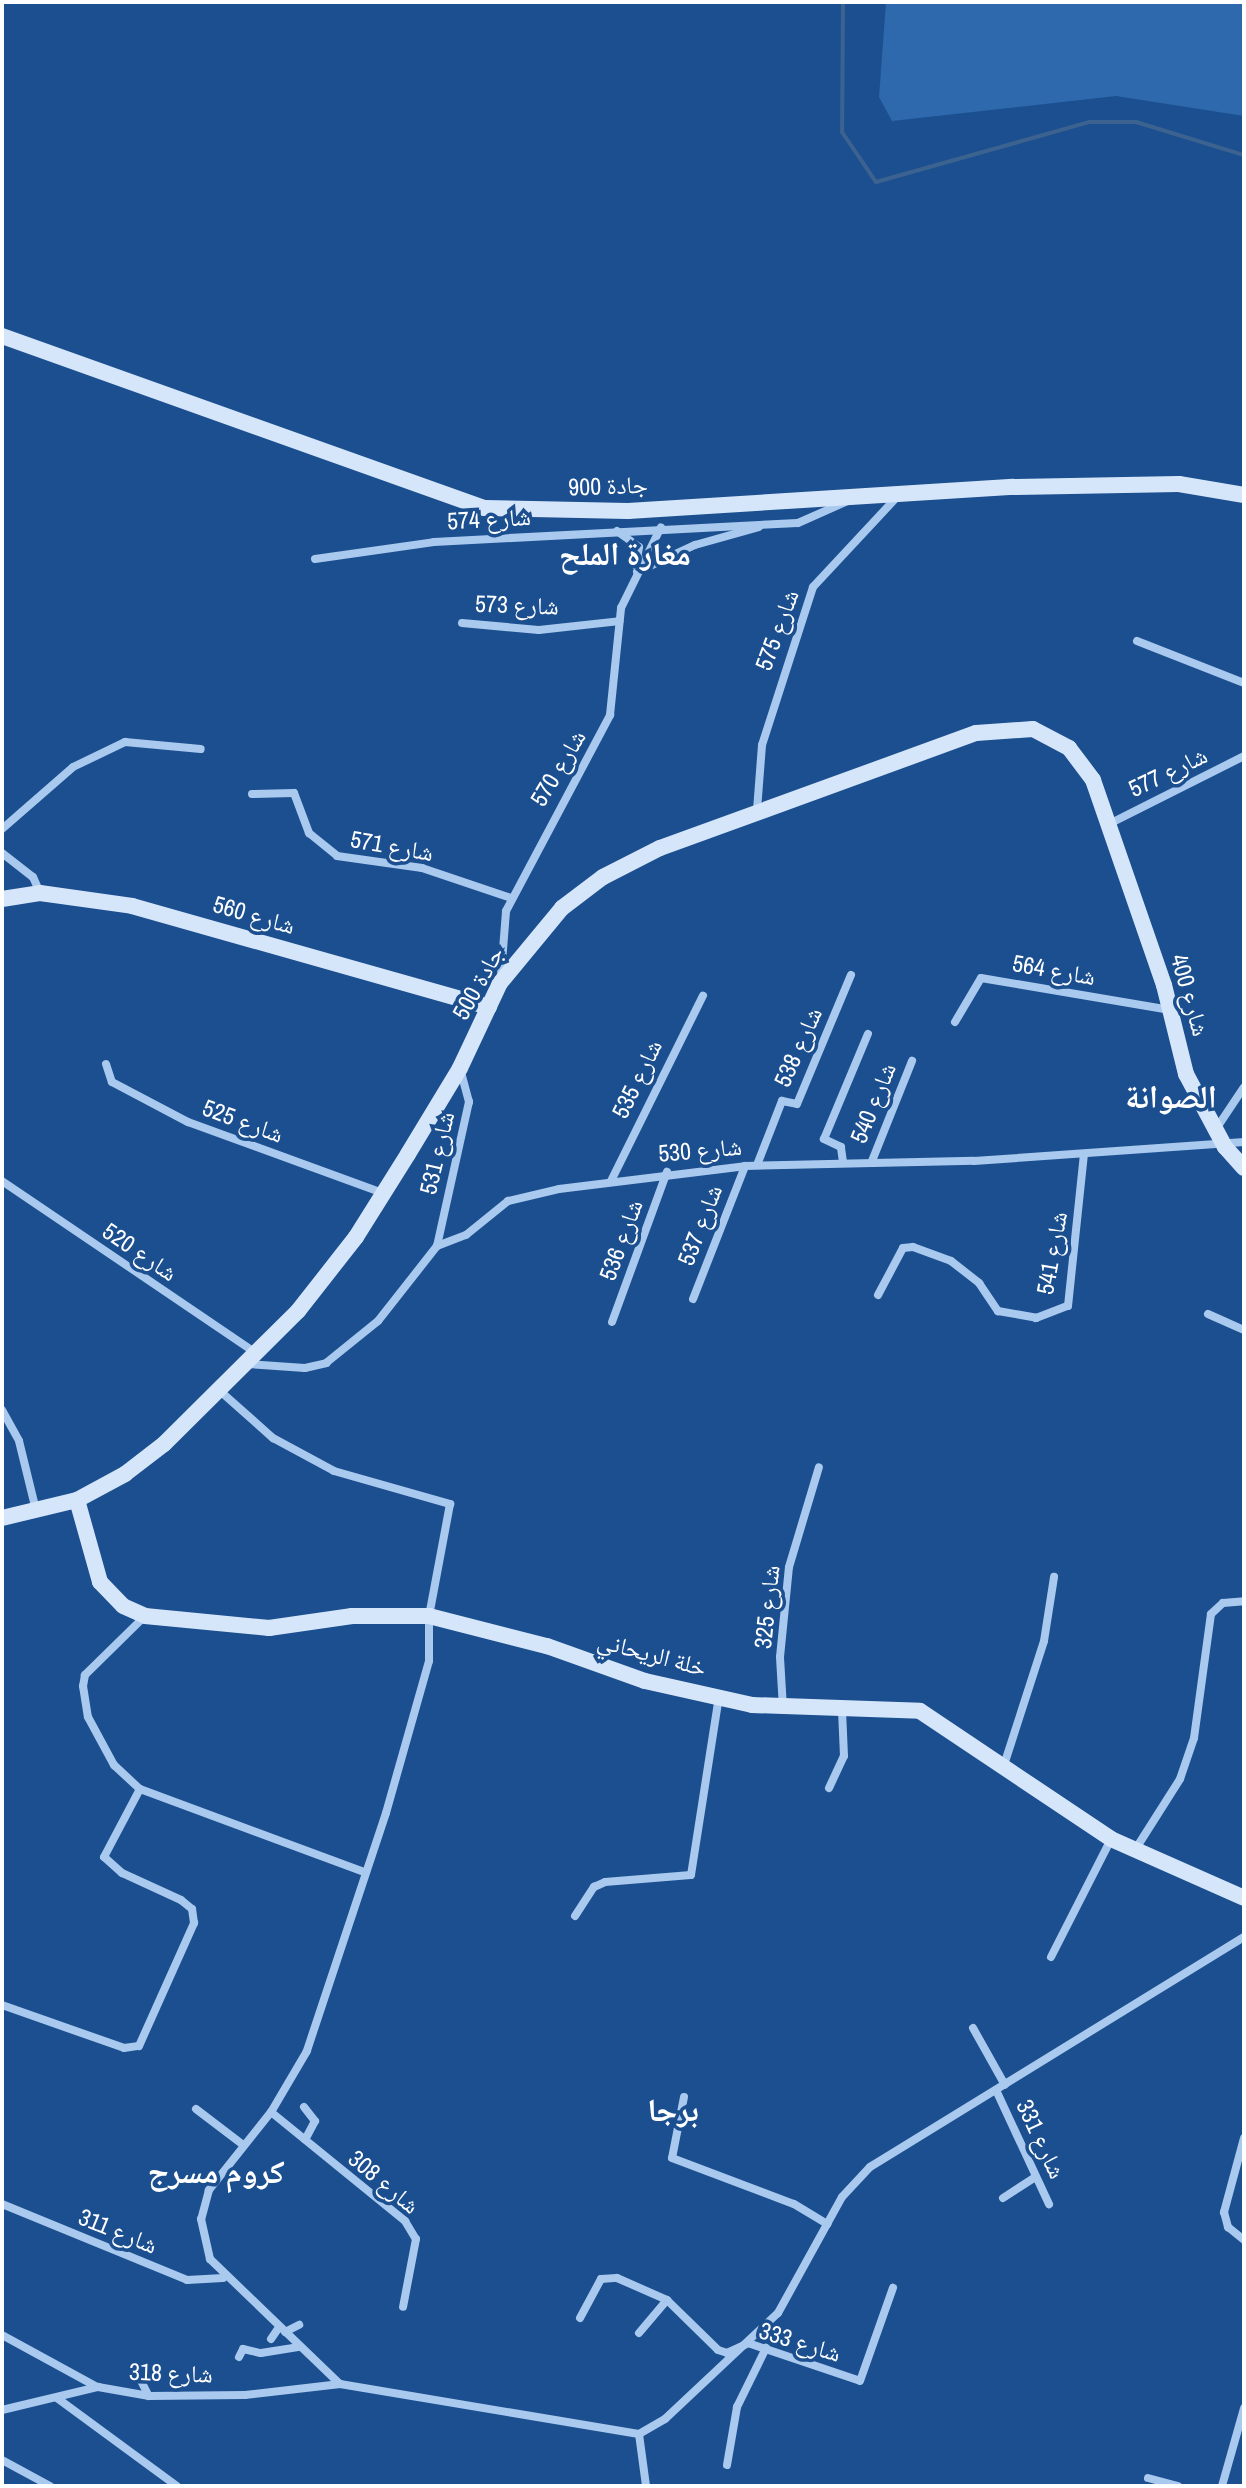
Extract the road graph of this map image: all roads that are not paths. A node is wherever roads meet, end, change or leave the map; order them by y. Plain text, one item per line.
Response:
1 (2, 336) edge
2 (899, 495) junction
3 (1244, 495) edge
4 (852, 499) junction
5 (771, 525) junction
6 (661, 527) junction
7 (617, 531) junction
8 (315, 559) dead end
9 (634, 575) junction
10 (620, 621) junction
11 (462, 623) dead end
12 (1137, 641) dead end
13 (1244, 683) edge
14 (201, 749) dead end
15 (1244, 756) edge
16 (252, 794) dead end
17 (757, 810) junction
18 (1109, 824) junction
19 (2, 829) edge
20 (2, 853) edge
21 (40, 893) junction
22 (6, 895) edge
23 (511, 898) junction
24 (851, 975) dead end
25 (500, 983) junction
26 (703, 996) dead end
27 (489, 1007) junction
28 (1171, 1010) junction
29 (955, 1022) dead end
30 (868, 1034) dead end
31 (912, 1061) dead end
32 (106, 1064) dead end
33 (460, 1068) junction
34 (1244, 1087) edge
35 (1216, 1130) junction
36 (1244, 1142) edge
37 (1225, 1147) junction
38 (1084, 1155) junction
39 (872, 1161) junction
40 (843, 1162) junction
41 (757, 1165) junction
42 (745, 1166) junction
43 (1244, 1168) edge
44 (667, 1172) junction
45 (2, 1181) edge
46 (611, 1181) junction
47 (383, 1193) junction
48 (437, 1246) junction
49 (878, 1295) dead end
50 (693, 1299) dead end
51 (1208, 1314) dead end
52 (612, 1322) dead end
53 (1244, 1330) edge
54 (253, 1359) junction
55 (220, 1391) junction
56 (2, 1410) edge
57 (819, 1467) dead end
58 (77, 1500) junction
59 (36, 1511) junction
60 (2, 1518) edge
61 (1054, 1577) dead end
62 (1244, 1601) edge
63 (145, 1616) junction
64 (429, 1616) junction
65 (719, 1697) junction
66 (783, 1709) junction
67 (842, 1710) junction
68 (1004, 1765) junction
69 (829, 1788) dead end
70 (140, 1789) junction
71 (1111, 1839) junction
72 (1135, 1851) junction
73 (364, 1872) junction
74 (1244, 1898) edge
75 (575, 1916) dead end
76 (1244, 1937) edge
77 (1051, 1957) dead end
78 (2, 2005) edge
79 (973, 2028) dead end
80 (1005, 2085) junction
81 (996, 2090) junction
82 (684, 2097) dead end
83 (304, 2107) dead end
84 (196, 2109) dead end
85 (271, 2112) junction
86 (1244, 2138) edge
87 (305, 2140) junction
88 (242, 2144) junction
89 (1035, 2177) junction
90 (1003, 2198) dead end
91 (2, 2204) edge
92 (1049, 2204) dead end
93 (827, 2224) junction
94 (1244, 2240) edge
95 (223, 2278) junction
96 (893, 2288) dead end
97 (667, 2300) junction
98 (403, 2307) dead end
99 (580, 2318) dead end
100 (299, 2325) dead end
101 (282, 2329) junction
102 (639, 2333) dead end
103 (2, 2335) edge
104 (271, 2339) dead end
105 (748, 2343) junction
106 (300, 2347) junction
107 (766, 2348) junction
108 (239, 2357) dead end
109 (136, 2371) dead end
110 (340, 2384) junction
111 (98, 2387) junction
112 (149, 2396) junction
113 (57, 2398) junction
114 (1244, 2408) edge
115 (2, 2410) edge
116 (639, 2434) junction
117 (2, 2460) edge
118 (727, 2465) dead end
119 (1148, 2478) dead end
120 (50, 2486) edge
121 (177, 2486) edge
122 (646, 2486) edge
123 (1178, 2486) edge
124 (1222, 2486) edge

1 - 4 main road, جادة 900
2 - 3 main road, جادة 900
2 - 4 main road, جادة 900
2 - 17 street, شارع 575
4 - 5 street, شارع 574
5 - 6 street, شارع 574
5 - 9 street
6 - 7 street, شارع 574
6 - 9 street, شارع 570
7 - 8 street, شارع 574
7 - 9 street
9 - 10 street, شارع 570
10 - 11 street, شارع 573
10 - 23 street, شارع 570
12 - 13 street
14 - 19 street
15 - 18 street, شارع 577
16 - 23 street, شارع 571
17 - 18 main road, جادة 500
17 - 25 main road, جادة 500
18 - 28 main road, شارع 400
20 - 21 street
21 - 22 main road, شارع 560
21 - 27 main road, شارع 560
23 - 25 street, شارع 570
24 - 41 street, شارع 538
25 - 27 main road, جادة 500
26 - 46 street, شارع 535
27 - 33 main road, جادة 500
28 - 29 street, شارع 564
28 - 35 main road, شارع 400
30 - 40 street
31 - 39 street, شارع 540
32 - 47 street, شارع 525
33 - 47 main road, جادة 500
33 - 48 street, شارع 531
34 - 35 street
35 - 37 main road, شارع 400
36 - 37 street, شارع 530
37 - 38 street, شارع 530
37 - 43 main road, شارع 400
38 - 39 street, شارع 530
38 - 49 street, شارع 541
39 - 40 street, شارع 530
40 - 41 street, شارع 530
41 - 42 street, شارع 530
42 - 44 street, شارع 530
42 - 50 street, شارع 537
44 - 46 street, شارع 530
44 - 52 street, شارع 536
45 - 54 street, شارع 520
46 - 48 street, شارع 530
47 - 54 main road, جادة 500
48 - 54 street, شارع 530
51 - 53 street
54 - 55 main road, جادة 500
55 - 58 main road, جادة 500
55 - 64 street
56 - 59 street
57 - 66 street, شارع 325
58 - 59 main road, جادة 500
58 - 63 main road, خلة الريحاني
59 - 60 main road, جادة 500
61 - 68 street
62 - 72 street
63 - 64 main road, خلة الريحاني
63 - 70 street
64 - 65 main road, خلة الريحاني
64 - 73 street
65 - 66 main road, خلة الريحاني
65 - 75 street
66 - 67 main road, خلة الريحاني
67 - 68 main road, خلة الريحاني
67 - 69 street
68 - 71 main road, خلة الريحاني
70 - 73 street
70 - 78 street
71 - 72 main road, خلة الريحاني
71 - 77 street
72 - 74 main road, خلة الريحاني
73 - 85 street
76 - 80 street
79 - 80 street, شارع 331
80 - 81 street
81 - 89 street, شارع 331
81 - 93 street
82 - 93 street
83 - 87 street
84 - 88 street
85 - 87 street, شارع 308
85 - 88 street
86 - 94 street
87 - 98 street, شارع 308
88 - 95 street
89 - 90 street
89 - 92 street, شارع 331
91 - 95 street, شارع 311
93 - 105 street
95 - 101 street
96 - 107 street, شارع 333
97 - 99 street
97 - 102 street
97 - 105 street, شارع 333
100 - 101 street
101 - 104 street
101 - 106 street
103 - 111 street
105 - 107 street, شارع 333
105 - 116 street
106 - 108 street
106 - 110 street
107 - 118 street
109 - 112 street
110 - 112 street, شارع 318
110 - 116 street, شارع 318
111 - 112 street, شارع 318
111 - 113 street, شارع 318
113 - 115 street, شارع 318
113 - 121 street
114 - 124 street
116 - 122 street
117 - 120 street
119 - 123 street

